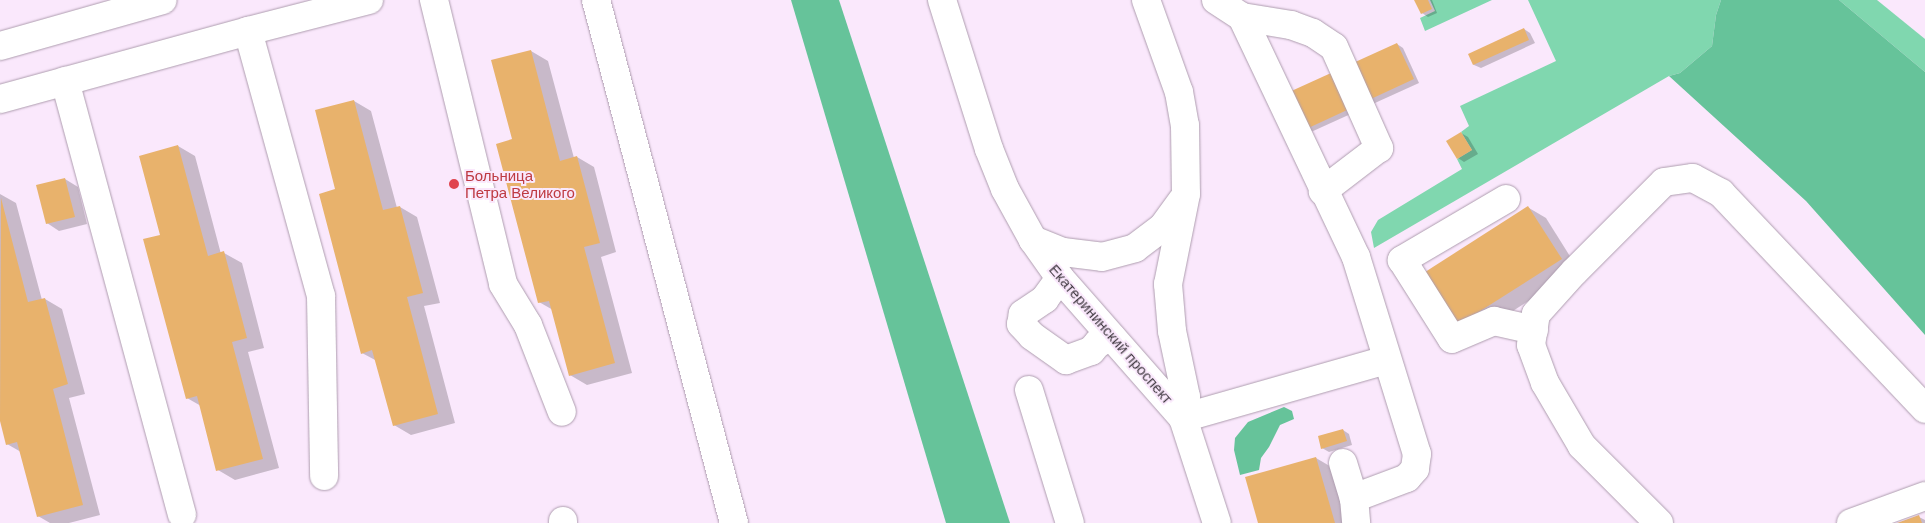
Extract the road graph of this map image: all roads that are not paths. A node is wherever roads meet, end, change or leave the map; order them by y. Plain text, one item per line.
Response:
1 (162, 0) edge
2 (369, 0) edge
3 (434, 0) edge
4 (596, 0) edge
5 (942, 0) edge
6 (1146, 0) edge
7 (1216, 0) edge
8 (126, 5) edge
9 (1242, 17) junction
10 (248, 30) junction
11 (0, 46) edge
12 (65, 81) junction
13 (0, 99) edge
14 (1323, 191) junction
15 (1186, 194) junction
16 (1506, 199) dead end
17 (1034, 240) junction
18 (1060, 278) junction
19 (1534, 330) junction
20 (1112, 337) junction
21 (1387, 360) junction
22 (1028, 390) dead end
23 (1925, 409) edge
24 (562, 412) dead end
25 (1183, 418) junction
26 (1343, 463) dead end
27 (324, 476) dead end
28 (1925, 496) edge
29 (1355, 511) edge
30 (182, 514) dead end
31 (734, 523) edge
32 (1070, 523) edge
33 (1218, 523) edge
34 (1659, 523) edge
35 (1851, 523) edge

1 - 8 street
2 - 10 street
3 - 24 street
4 - 31 street
5 - 17 street, Екатерининский проспект
6 - 15 street, Екатерининский проспект
7 - 9 street
8 - 11 street
9 - 14 street
9 - 14 street
10 - 12 street
10 - 27 street
12 - 13 street
12 - 30 street
14 - 21 street
15 - 17 street
15 - 25 street, Екатерининский проспект
16 - 19 street
17 - 18 street, Екатерининский проспект
18 - 20 street, Екатерининский проспект
18 - 20 street
19 - 23 street
19 - 34 street
20 - 25 street, Екатерининский проспект
21 - 25 street
21 - 29 street
22 - 32 street
25 - 33 street, Екатерининский проспект
26 - 29 street
28 - 35 street

